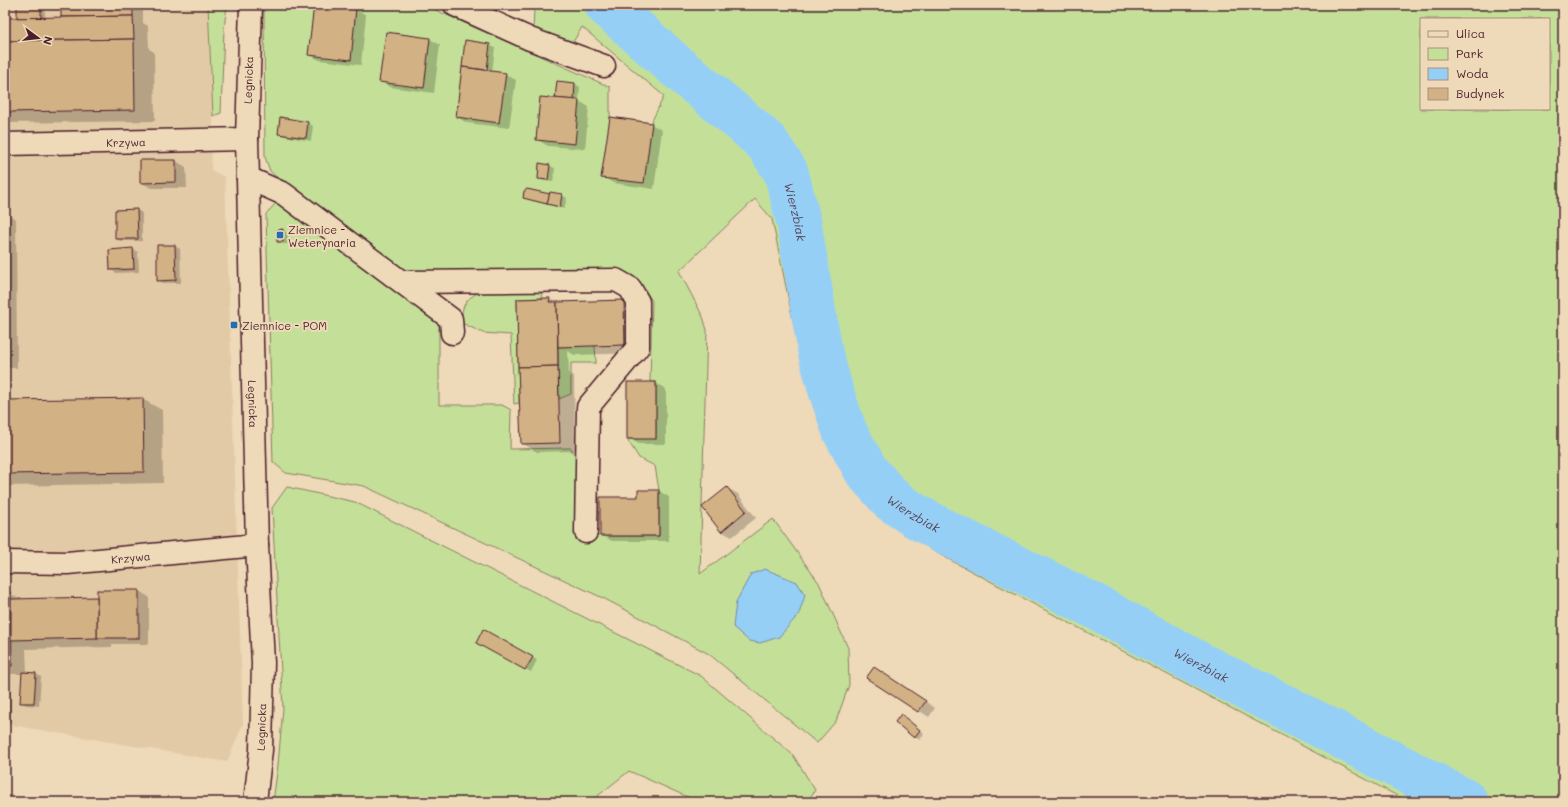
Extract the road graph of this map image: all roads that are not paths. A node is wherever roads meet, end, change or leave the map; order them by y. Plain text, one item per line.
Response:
1 (251, 5) edge
2 (455, 5) edge
3 (604, 66) dead end
4 (247, 139) junction
5 (5, 144) edge
6 (248, 178) junction
7 (403, 282) junction
8 (452, 334) dead end
9 (586, 532) dead end
10 (257, 545) junction
11 (5, 562) edge
12 (255, 802) edge

1 - 4 street, Legnicka
2 - 3 street
4 - 5 street, Krzywa
4 - 6 street, Legnicka
6 - 7 street
6 - 10 street, Legnicka
7 - 8 street
7 - 9 street
10 - 11 street, Krzywa
10 - 12 street, Legnicka

